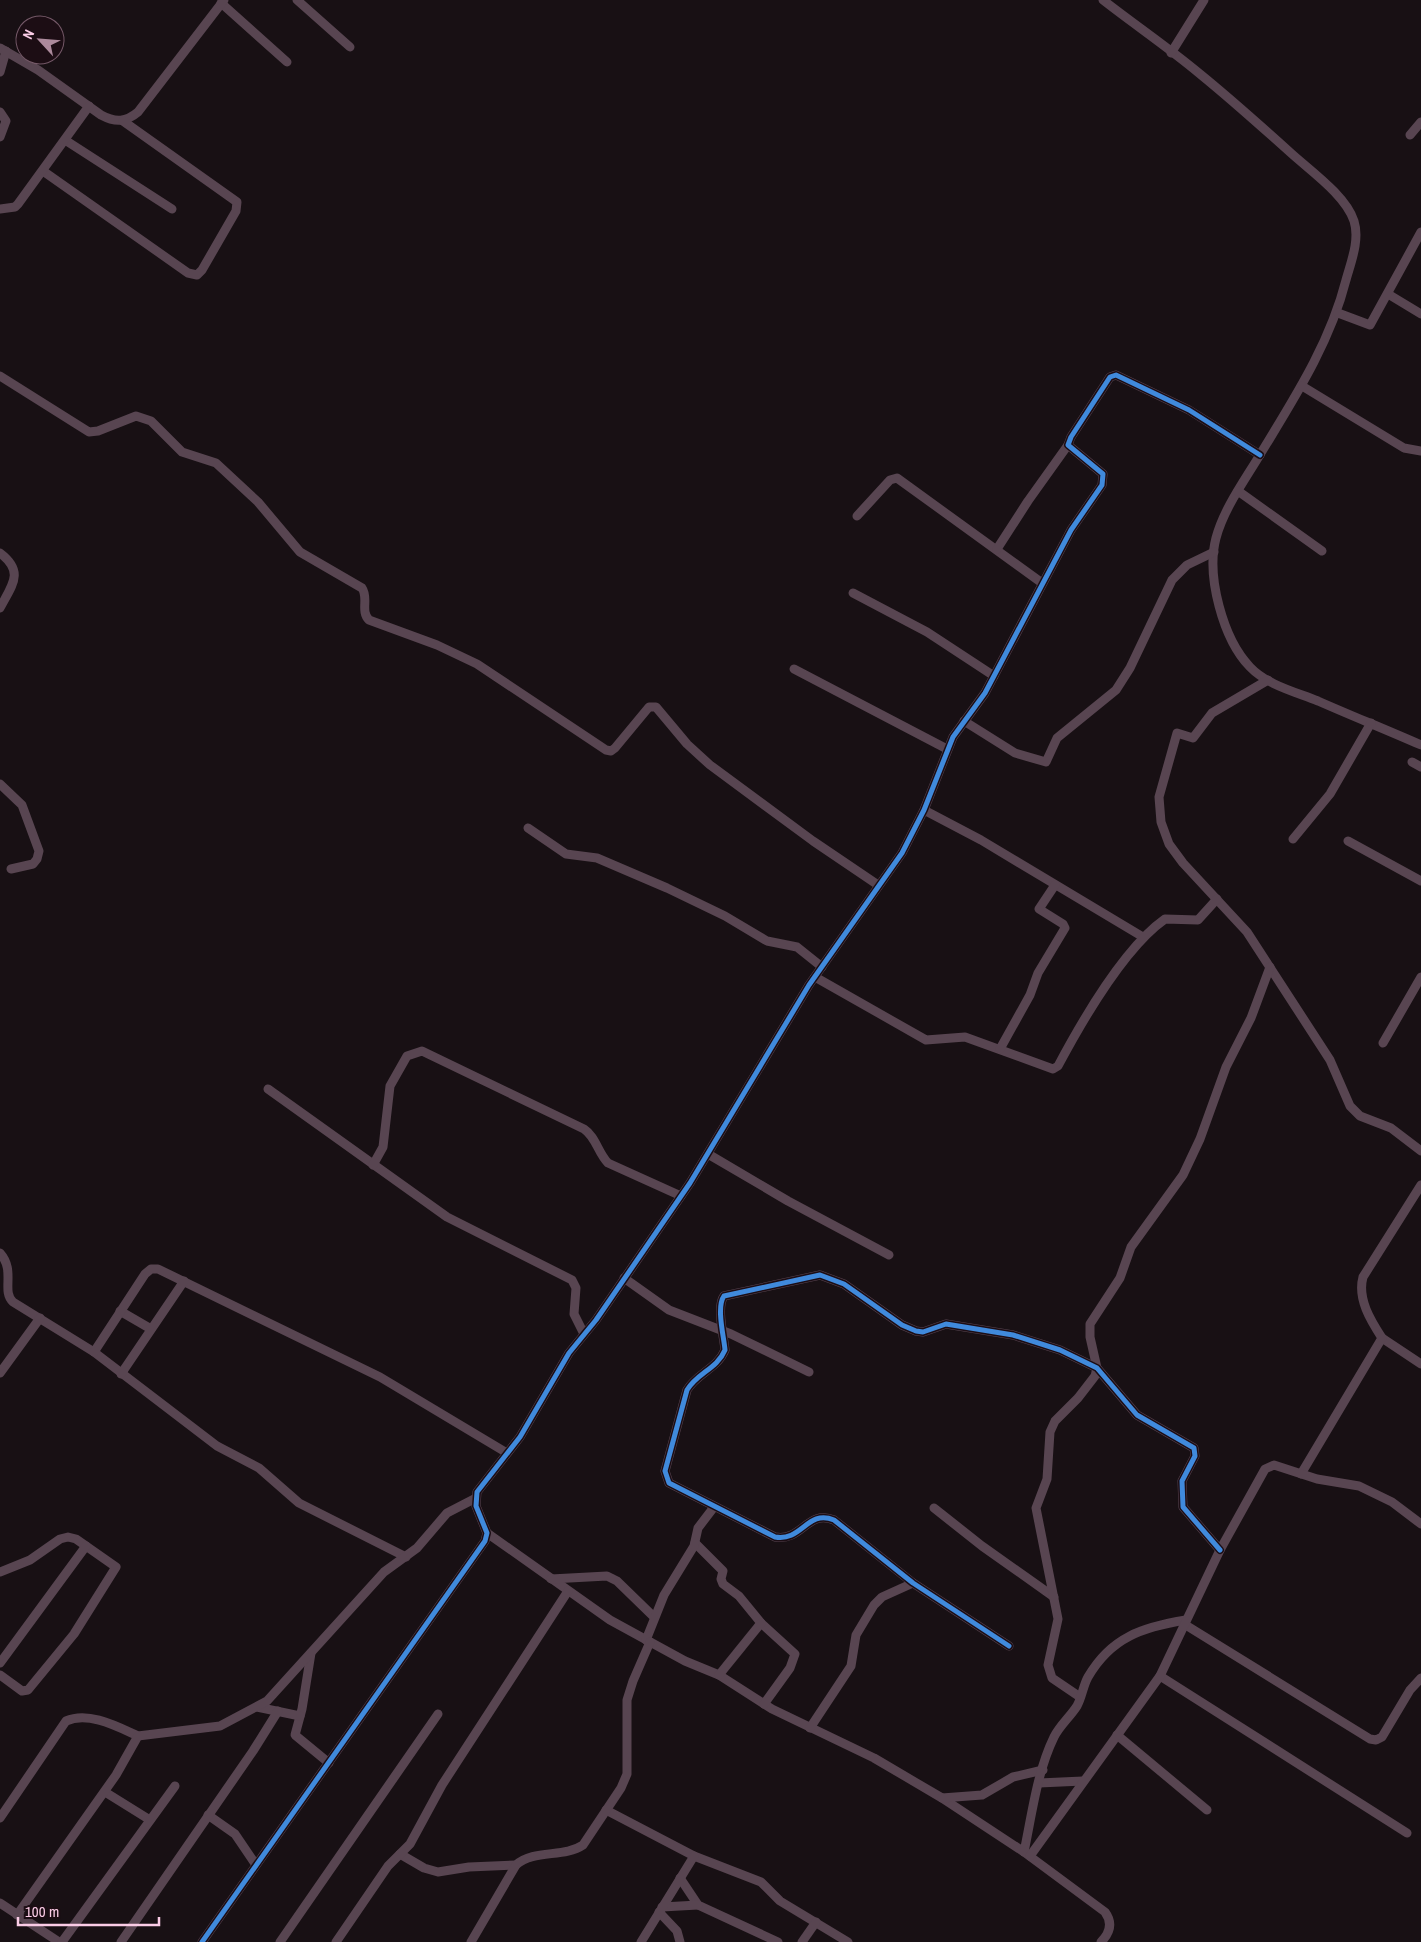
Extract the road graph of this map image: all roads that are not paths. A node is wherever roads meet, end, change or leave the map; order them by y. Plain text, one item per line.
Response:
1 (297, 0) edge
2 (1103, 0) edge
3 (1204, 0) edge
4 (223, 2) edge
5 (350, 47) dead end
6 (3, 50) edge
7 (1171, 53) junction
8 (287, 62) dead end
9 (0, 72) edge
10 (89, 106) junction
11 (0, 112) edge
12 (123, 121) junction
13 (1421, 122) edge
14 (1410, 135) dead end
15 (0, 136) edge
16 (65, 140) junction
17 (42, 171) junction
18 (0, 209) edge
19 (172, 209) dead end
20 (1421, 232) edge
21 (1388, 294) junction
22 (1338, 313) junction
23 (1421, 314) edge
24 (0, 376) edge
25 (1302, 386) junction
26 (1068, 445) junction
27 (1421, 451) edge
28 (1260, 455) junction
29 (1238, 491) junction
30 (857, 516) dead end
31 (997, 549) junction
32 (1322, 551) dead end
33 (1214, 552) junction
34 (0, 553) edge
35 (1042, 583) junction
36 (853, 593) dead end
37 (0, 608) edge
38 (794, 669) dead end
39 (994, 676) junction
40 (1268, 680) junction
41 (964, 721) junction
42 (1370, 723) junction
43 (1421, 744) edge
44 (947, 749) junction
45 (1412, 762) dead end
46 (1421, 767) edge
47 (0, 784) edge
48 (924, 810) junction
49 (528, 828) dead end
50 (1293, 839) dead end
51 (1348, 841) dead end
52 (12, 869) dead end
53 (1421, 881) edge
54 (878, 885) junction
55 (1055, 885) junction
56 (1217, 899) junction
57 (1142, 937) junction
58 (822, 967) junction
59 (1270, 967) junction
60 (1421, 977) edge
61 (815, 978) junction
62 (1418, 990) edge
63 (1383, 1043) dead end
64 (1000, 1049) junction
65 (268, 1089) dead end
66 (1421, 1151) edge
67 (708, 1154) junction
68 (372, 1165) junction
69 (1421, 1185) edge
70 (682, 1196) junction
71 (0, 1253) edge
72 (889, 1255) dead end
73 (624, 1278) junction
74 (184, 1281) junction
75 (120, 1311) junction
76 (40, 1318) junction
77 (151, 1329) junction
78 (722, 1331) junction
79 (584, 1334) junction
80 (1382, 1338) junction
81 (94, 1352) junction
82 (1421, 1364) edge
83 (1097, 1368) junction
84 (809, 1372) dead end
85 (0, 1374) edge
86 (121, 1374) junction
87 (508, 1453) junction
88 (1301, 1474) junction
89 (476, 1498) junction
90 (714, 1507) junction
91 (934, 1508) dead end
92 (1421, 1524) edge
93 (487, 1533) junction
94 (695, 1543) junction
95 (86, 1546) junction
96 (1220, 1550) junction
97 (406, 1557) junction
98 (0, 1572) edge
99 (551, 1579) junction
100 (913, 1583) junction
101 (568, 1591) junction
102 (1054, 1597) junction
103 (654, 1617) junction
104 (1185, 1622) junction
105 (761, 1623) junction
106 (648, 1641) junction
107 (1009, 1646) dead end
108 (311, 1652) junction
109 (2, 1658) edge
110 (719, 1675) junction
111 (0, 1676) edge
112 (1160, 1676) junction
113 (1421, 1678) edge
114 (1080, 1697) junction
115 (764, 1704) junction
116 (258, 1707) junction
117 (278, 1711) junction
118 (438, 1714) dead end
119 (300, 1716) junction
120 (810, 1728) junction
121 (1117, 1735) junction
122 (138, 1736) junction
123 (328, 1762) junction
124 (1043, 1770) junction
125 (1083, 1781) junction
126 (1039, 1783) junction
127 (175, 1786) dead end
128 (105, 1792) junction
129 (942, 1798) junction
130 (606, 1810) junction
131 (1207, 1810) dead end
132 (208, 1815) junction
133 (0, 1818) edge
134 (150, 1820) junction
135 (1407, 1833) dead end
136 (400, 1854) junction
137 (1027, 1854) junction
138 (694, 1856) junction
139 (256, 1865) junction
140 (516, 1865) junction
141 (680, 1878) junction
142 (0, 1903) edge
143 (698, 1905) junction
144 (661, 1909) junction
145 (17, 1915) junction
146 (816, 1922) junction
147 (44, 1938) edge
148 (60, 1942) edge
149 (121, 1942) edge
150 (202, 1942) edge
151 (280, 1942) edge
152 (336, 1942) edge
153 (471, 1942) edge
154 (641, 1942) edge
155 (680, 1942) edge
156 (778, 1942) edge
157 (802, 1942) edge
158 (848, 1942) edge
159 (1101, 1942) edge

1 - 5 street
2 - 7 street
3 - 7 street
4 - 8 street
4 - 12 street
6 - 9 street
6 - 10 street
7 - 22 street
10 - 12 street
10 - 16 street
11 - 15 street
12 - 17 street
13 - 14 street
16 - 17 street
16 - 19 street
17 - 18 street
20 - 21 street
21 - 22 street
21 - 23 street
22 - 25 street
24 - 54 street
25 - 27 street
25 - 28 street
26 - 28 street
26 - 31 street
26 - 35 street
28 - 29 street
29 - 32 street
29 - 33 street
30 - 31 street
31 - 35 street
33 - 40 street
33 - 41 street
34 - 37 street
35 - 39 street
36 - 39 street
38 - 44 street
39 - 41 street
40 - 42 street
40 - 56 street
41 - 44 street
42 - 43 street
42 - 50 street
44 - 48 street
45 - 46 street
47 - 52 street
48 - 54 street
48 - 55 street
49 - 58 street
51 - 53 street
54 - 58 street
55 - 57 street
55 - 64 street
56 - 57 street
56 - 59 street
57 - 64 street
58 - 61 street
59 - 66 street
59 - 83 street
60 - 62 street
61 - 64 street
61 - 67 street
62 - 63 street
65 - 68 street
67 - 70 street
67 - 72 street
68 - 70 street
68 - 79 street
69 - 80 street
70 - 73 street
71 - 76 street
73 - 78 street
73 - 79 street
74 - 75 street
74 - 77 street
74 - 87 street
75 - 77 street
75 - 81 street
76 - 81 street
76 - 85 street
77 - 86 street
78 - 83 street
78 - 84 street
78 - 90 street
79 - 87 street
80 - 82 street
80 - 88 street
81 - 86 street
83 - 96 street
83 - 102 street
86 - 97 street
87 - 89 street
88 - 92 street
88 - 96 street
89 - 93 street
89 - 97 street
90 - 94 street
90 - 100 street
91 - 102 street
93 - 99 street
93 - 123 street
94 - 103 street
94 - 105 street
95 - 98 street
95 - 109 street
95 - 111 street
96 - 104 street
97 - 108 street
99 - 101 street
99 - 103 street
100 - 107 street
100 - 120 street
101 - 106 street
101 - 136 street
102 - 114 street
103 - 106 street
104 - 112 street
104 - 113 street
104 - 114 street
105 - 110 street
105 - 115 street
106 - 110 street
106 - 130 street
108 - 116 street
108 - 119 street
110 - 115 street
112 - 121 street
112 - 135 street
114 - 124 street
115 - 120 street
116 - 117 street
116 - 122 street
117 - 119 street
117 - 132 street
118 - 151 street
119 - 123 street
120 - 129 street
121 - 125 street
121 - 131 street
122 - 128 street
122 - 133 street
123 - 139 street
124 - 126 street
124 - 129 street
125 - 126 street
125 - 137 street
126 - 137 street
127 - 134 street
128 - 134 street
128 - 145 street
129 - 137 street
130 - 138 street
130 - 140 street
132 - 139 street
132 - 149 street
134 - 148 street
136 - 140 street
136 - 152 street
137 - 159 street
138 - 141 street
138 - 146 street
139 - 150 street
140 - 153 street
141 - 143 street
141 - 144 street
142 - 145 street
143 - 144 street
143 - 156 street
144 - 154 street
144 - 155 street
145 - 147 street
146 - 157 street
146 - 158 street
147 - 148 street

